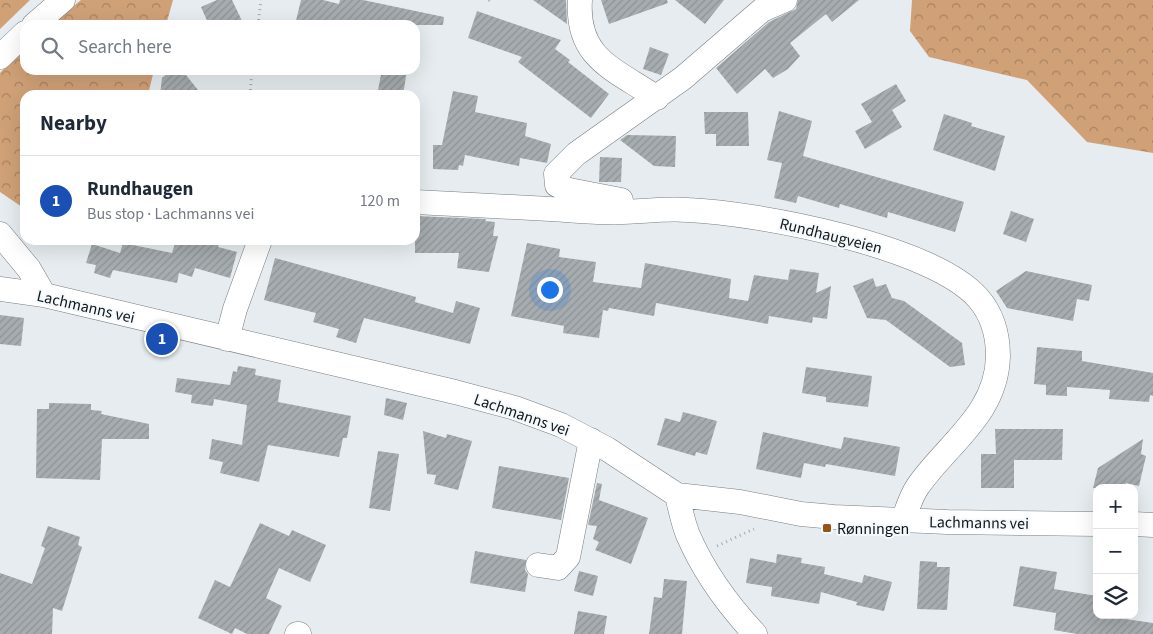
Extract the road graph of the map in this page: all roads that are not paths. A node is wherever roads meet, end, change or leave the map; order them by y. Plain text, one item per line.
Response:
1 (62, 0) edge
2 (580, 0) edge
3 (785, 0) edge
4 (762, 5) edge
5 (40, 20) edge
6 (20, 38) edge
7 (0, 56) edge
8 (657, 98) junction
9 (420, 202) edge
10 (657, 209) junction
11 (0, 234) edge
12 (258, 245) edge
13 (0, 289) edge
14 (44, 294) junction
15 (227, 339) junction
16 (591, 440) junction
17 (677, 494) junction
18 (903, 521) junction
19 (1093, 524) edge
20 (1138, 524) edge
21 (1153, 525) edge
22 (538, 565) dead end
23 (755, 634) edge

1 - 5 street
2 - 8 street
3 - 4 street
4 - 8 street
6 - 7 street
8 - 10 street
9 - 10 street, Rundhaugveien
10 - 18 street, Rundhaugveien
11 - 14 street
12 - 15 street
13 - 14 street, Lachmanns vei
14 - 15 street, Lachmanns vei
15 - 16 street, Lachmanns vei
16 - 17 street, Lachmanns vei
16 - 22 street
17 - 18 street, Lachmanns vei
17 - 23 street
18 - 19 street, Lachmanns vei
20 - 21 street

